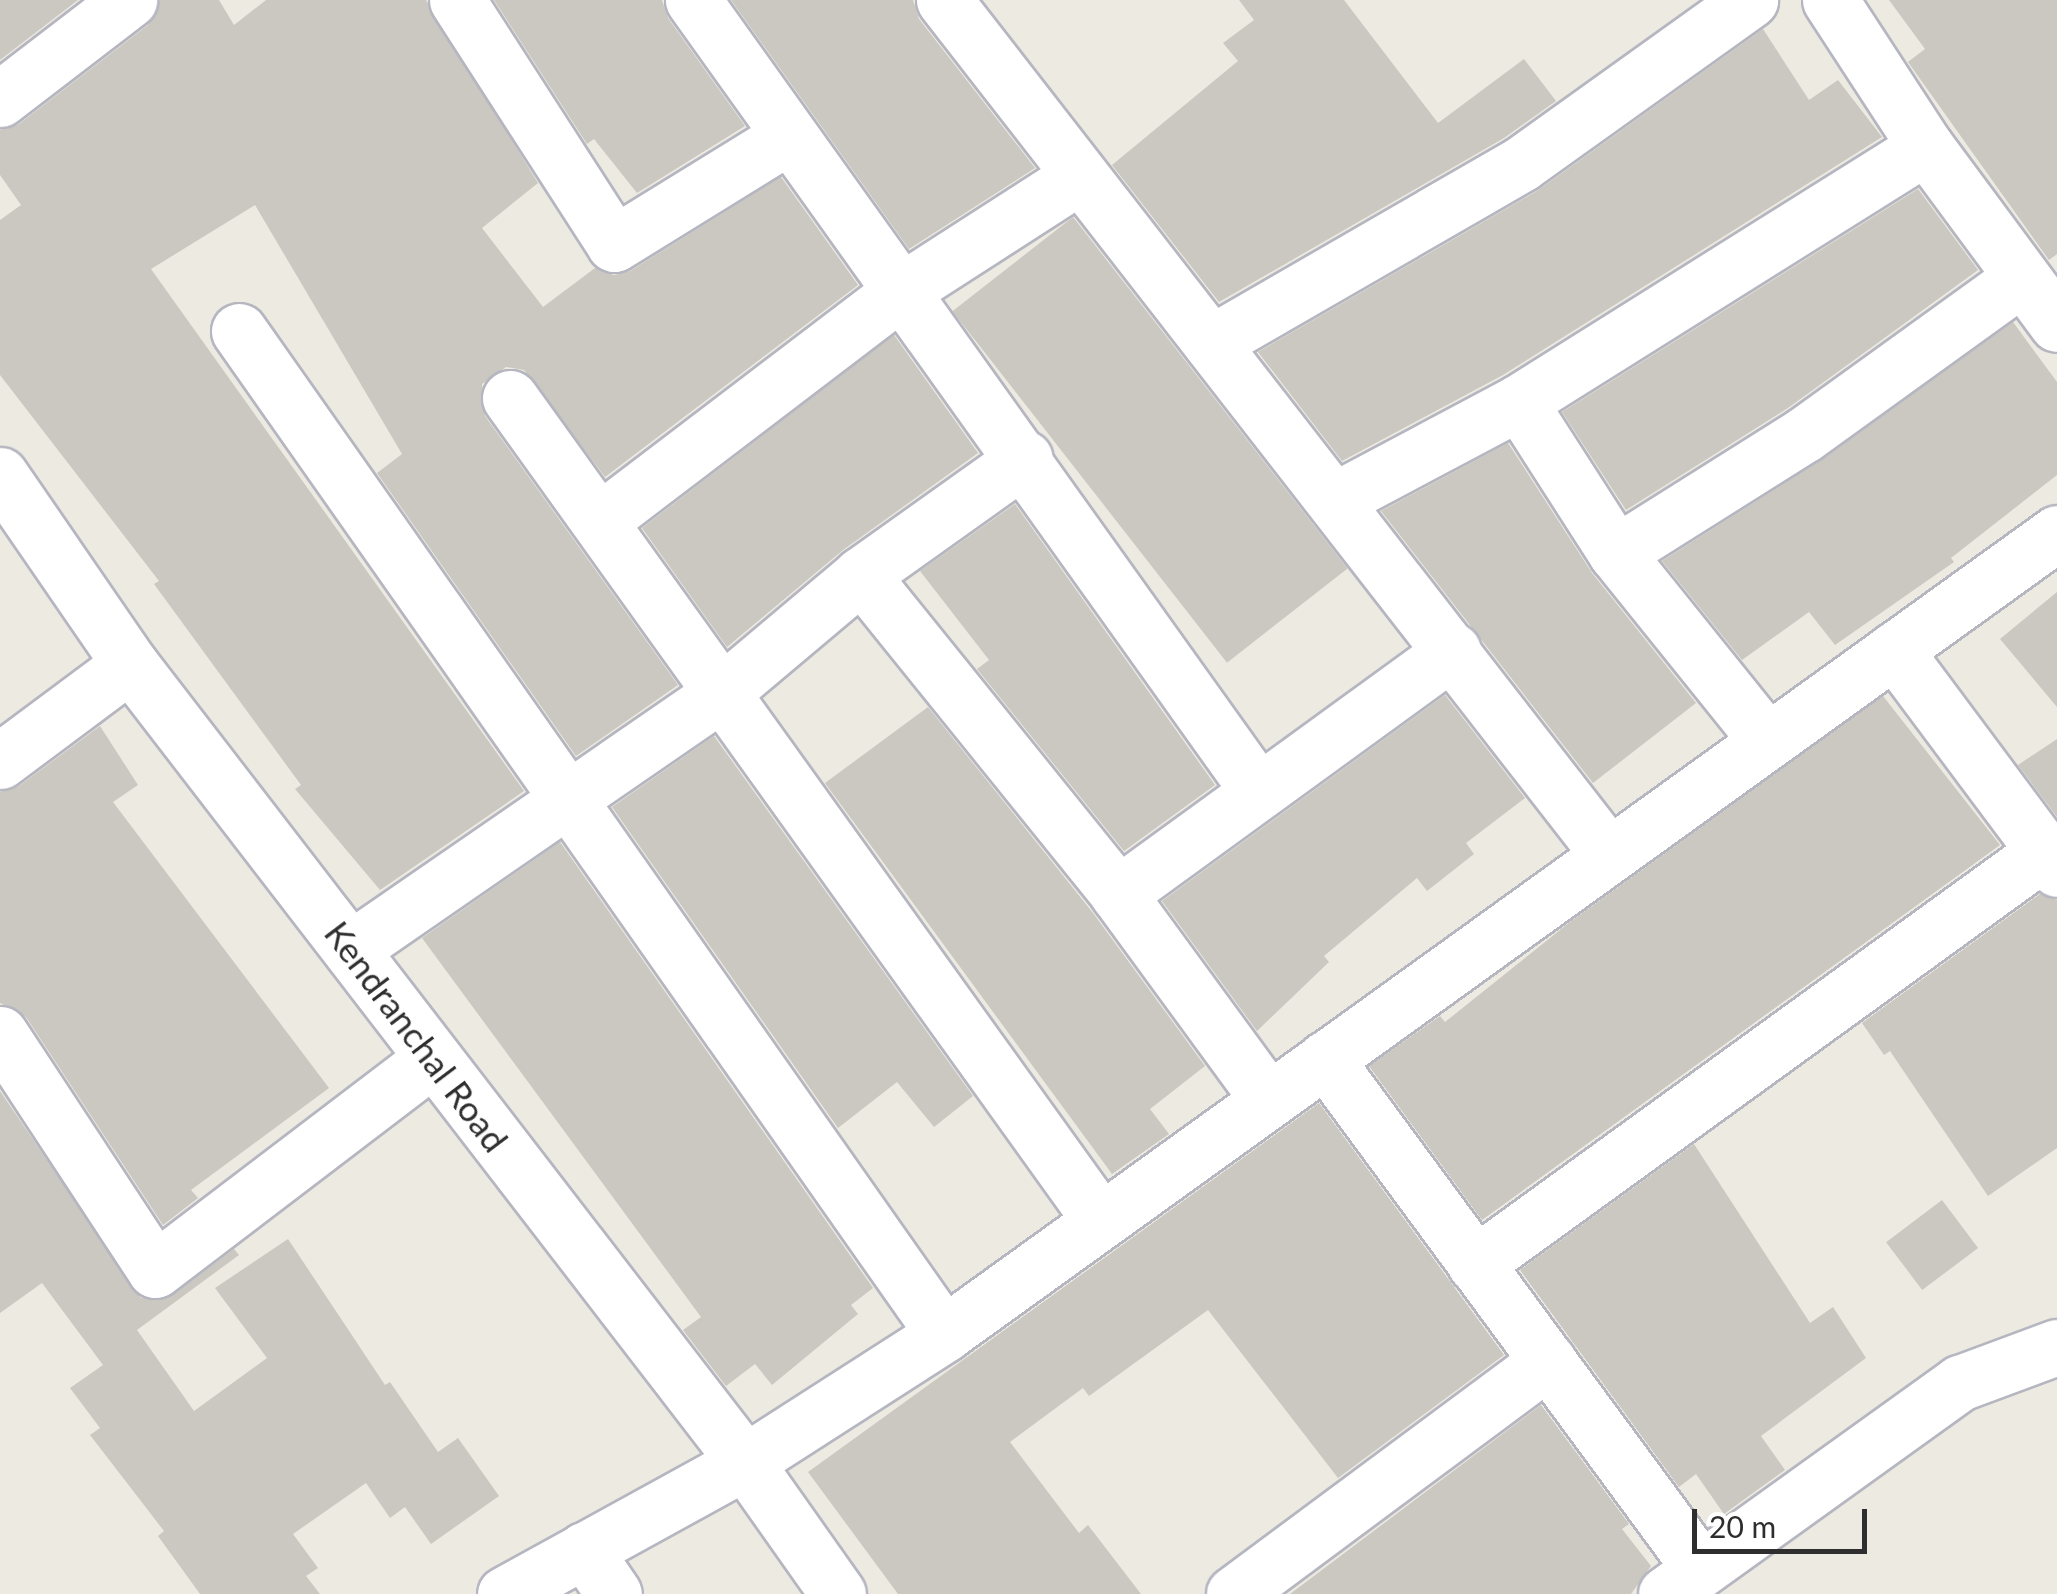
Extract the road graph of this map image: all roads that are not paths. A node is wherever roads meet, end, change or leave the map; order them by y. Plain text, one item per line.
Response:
1 (129, 0) edge
2 (457, 0) edge
3 (693, 0) edge
4 (944, 0) edge
5 (1750, 0) edge
6 (1830, 0) edge
7 (0, 99) edge
8 (787, 137) junction
9 (1926, 147) junction
10 (1078, 177) junction
11 (2020, 279) junction
12 (900, 292) junction
13 (2057, 324) edge
14 (239, 331) dead end
15 (1211, 342) junction
16 (510, 398) dead end
17 (1519, 402) junction
18 (1024, 458) junction
19 (1, 478) edge
20 (1335, 500) junction
21 (602, 520) junction
22 (2057, 532) edge
23 (1616, 553) junction
24 (862, 575) junction
25 (1894, 650) junction
26 (1453, 651) junction
27 (130, 664) junction
28 (721, 693) junction
29 (1767, 741) junction
30 (0, 761) edge
31 (1259, 792) junction
32 (564, 800) junction
33 (1609, 855) junction
34 (2050, 860) edge
35 (1118, 894) junction
36 (352, 948) junction
37 (0, 1034) edge
38 (432, 1059) junction
39 (1325, 1059) junction
40 (1268, 1099) junction
41 (1101, 1220) junction
42 (1475, 1264) junction
43 (944, 1334) junction
44 (2057, 1348) edge
45 (1548, 1362) junction
46 (745, 1462) junction
47 (584, 1550) junction
48 (1683, 1581) edge
49 (505, 1594) edge
50 (614, 1594) edge
51 (838, 1594) edge
52 (1234, 1594) edge

1 - 7 street
2 - 8 street
3 - 8 street
4 - 10 street
5 - 15 street
6 - 9 street
8 - 12 street
9 - 11 street
9 - 17 street
10 - 12 street
10 - 15 street
11 - 13 street
11 - 23 street
12 - 18 street
12 - 21 street
14 - 32 street
15 - 20 street
16 - 21 street
17 - 20 street
17 - 23 street
18 - 24 street
18 - 31 street
19 - 27 street, Kendranchal Road
20 - 26 street
21 - 28 street
22 - 25 street
23 - 29 street
24 - 28 street
24 - 35 street
25 - 29 street
25 - 34 street
26 - 31 street
26 - 33 street
27 - 30 street
27 - 36 street, Kendranchal Road
28 - 32 street
28 - 41 street
29 - 33 street
31 - 35 street
32 - 36 street
32 - 43 street
33 - 39 street
34 - 42 street
35 - 40 street
36 - 38 street, Kendranchal Road
37 - 38 street
38 - 46 street, Kendranchal Road
39 - 40 street
39 - 42 street
40 - 41 street
41 - 43 street
42 - 45 street
43 - 46 street
44 - 48 street
45 - 48 street
45 - 52 street
46 - 47 street
46 - 51 street, Kendranchal Road
47 - 49 street
47 - 50 street

